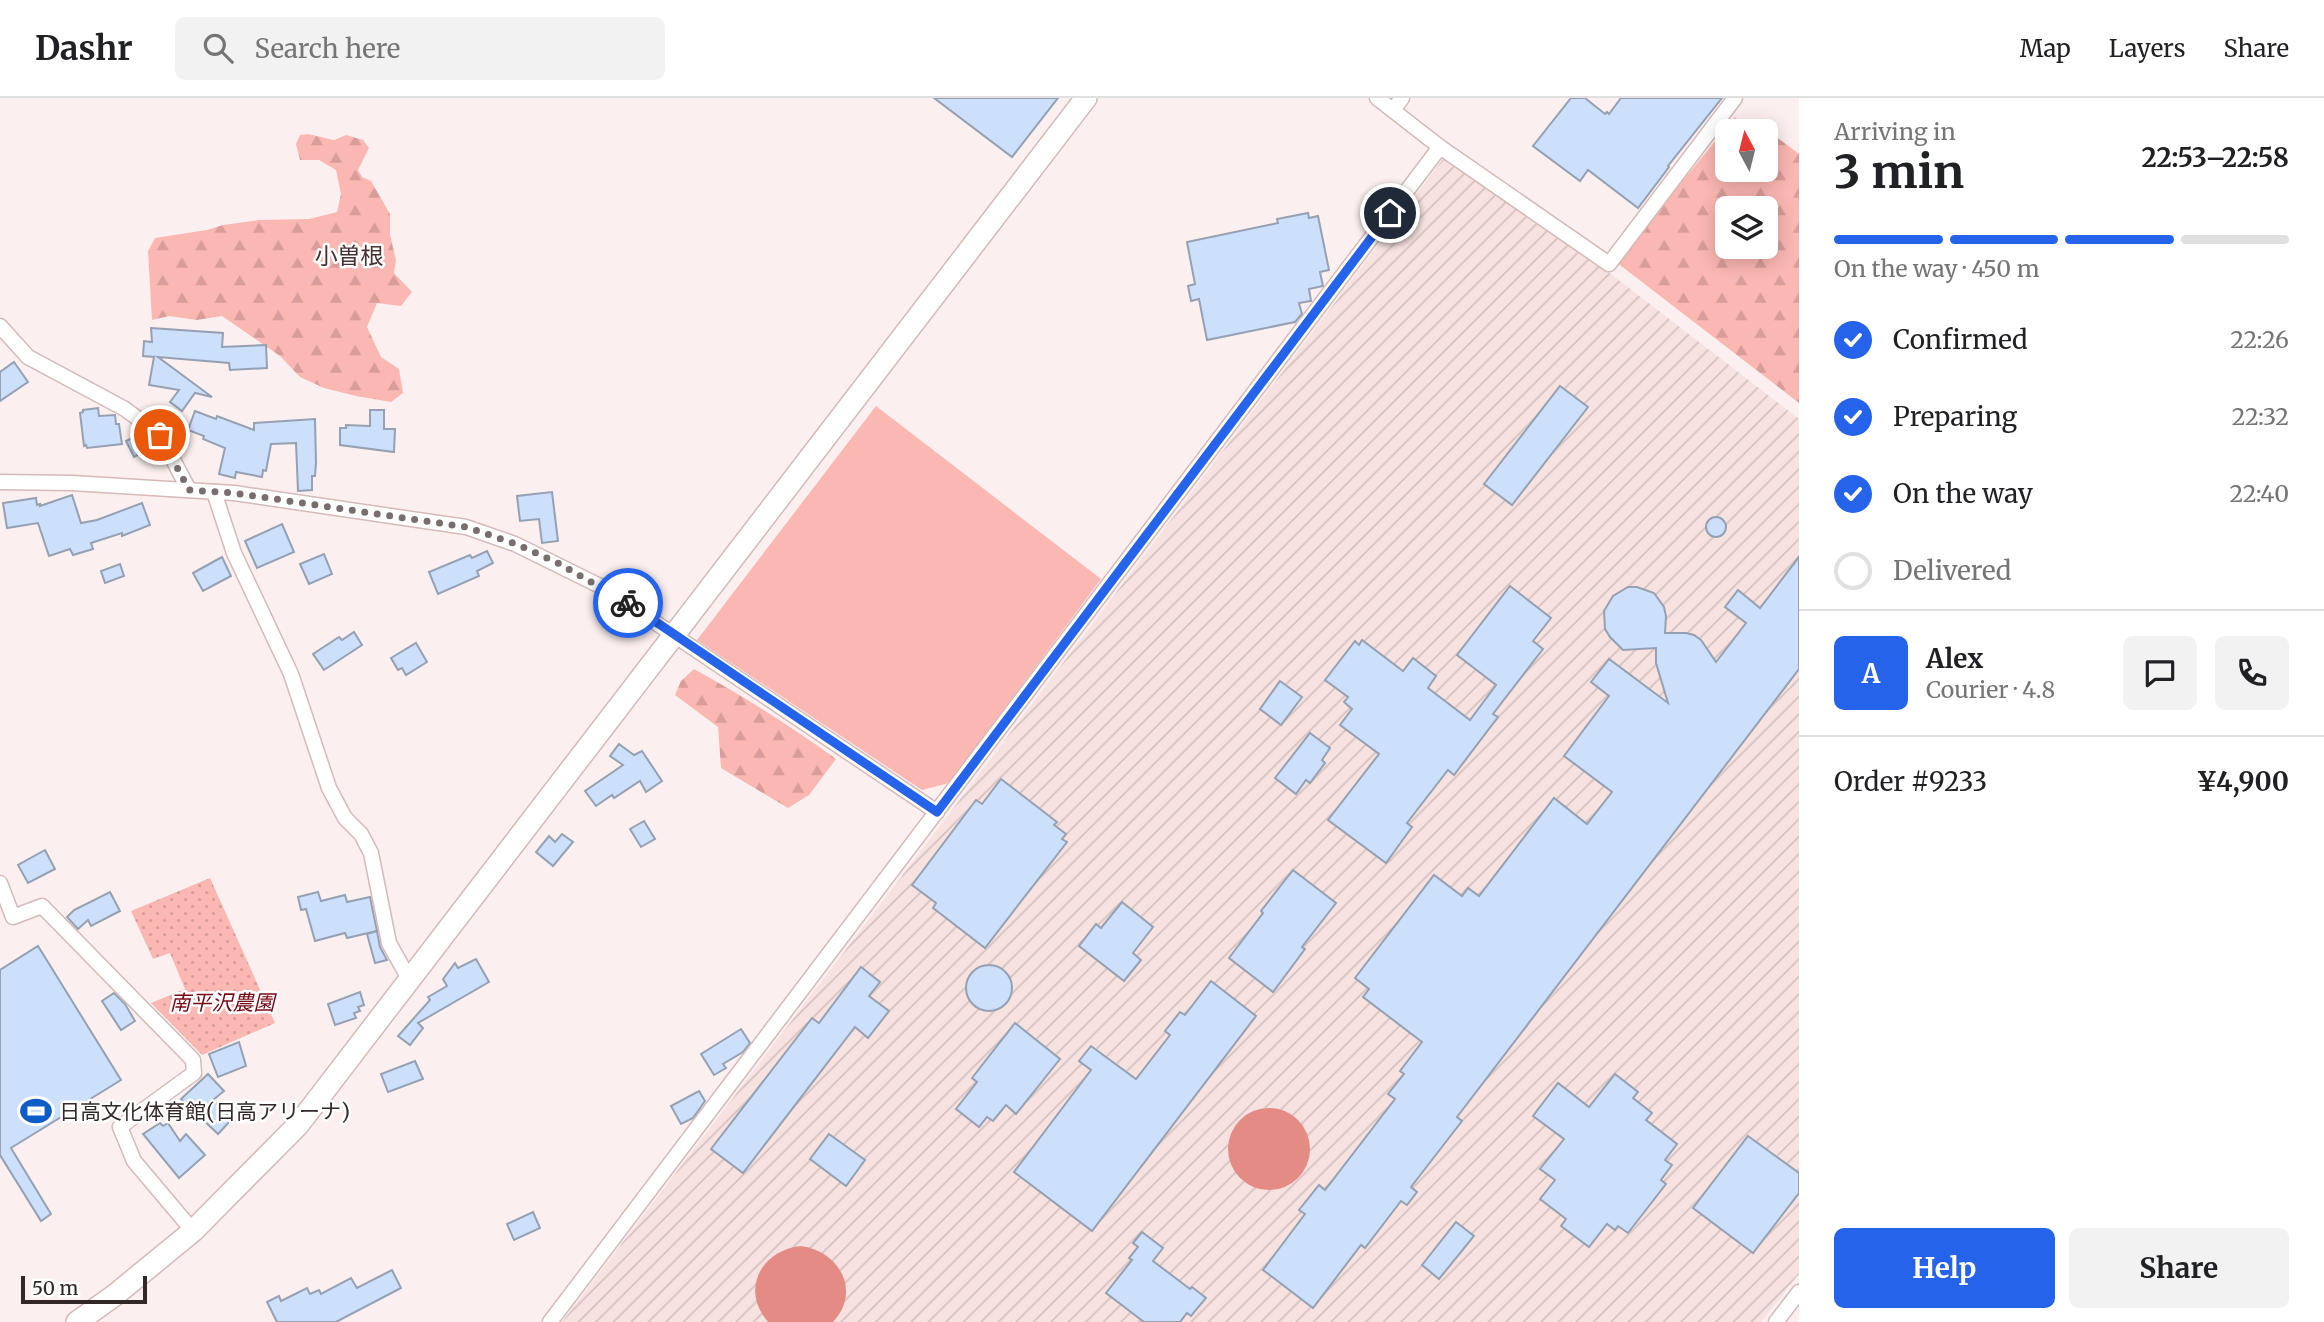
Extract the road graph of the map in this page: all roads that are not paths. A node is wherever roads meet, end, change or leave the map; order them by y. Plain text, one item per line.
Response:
1 (1086, 98) edge
2 (1377, 98) edge
3 (1735, 98) edge
4 (1397, 104) edge
5 (1440, 147) junction
6 (0, 326) edge
7 (0, 482) edge
8 (189, 490) junction
9 (214, 492) junction
10 (674, 634) junction
11 (937, 812) junction
12 (0, 883) edge
13 (409, 979) junction
14 (193, 1231) junction
15 (1799, 1292) edge
16 (77, 1322) edge
17 (550, 1322) edge
18 (1776, 1322) edge

1 - 10 street
2 - 4 street
3 - 5 street
4 - 5 street
5 - 11 street
6 - 8 street
7 - 8 street
8 - 9 street
9 - 10 street
9 - 13 street
10 - 11 street
10 - 13 street
11 - 17 street
12 - 14 street
13 - 14 street
14 - 16 street
15 - 18 street

